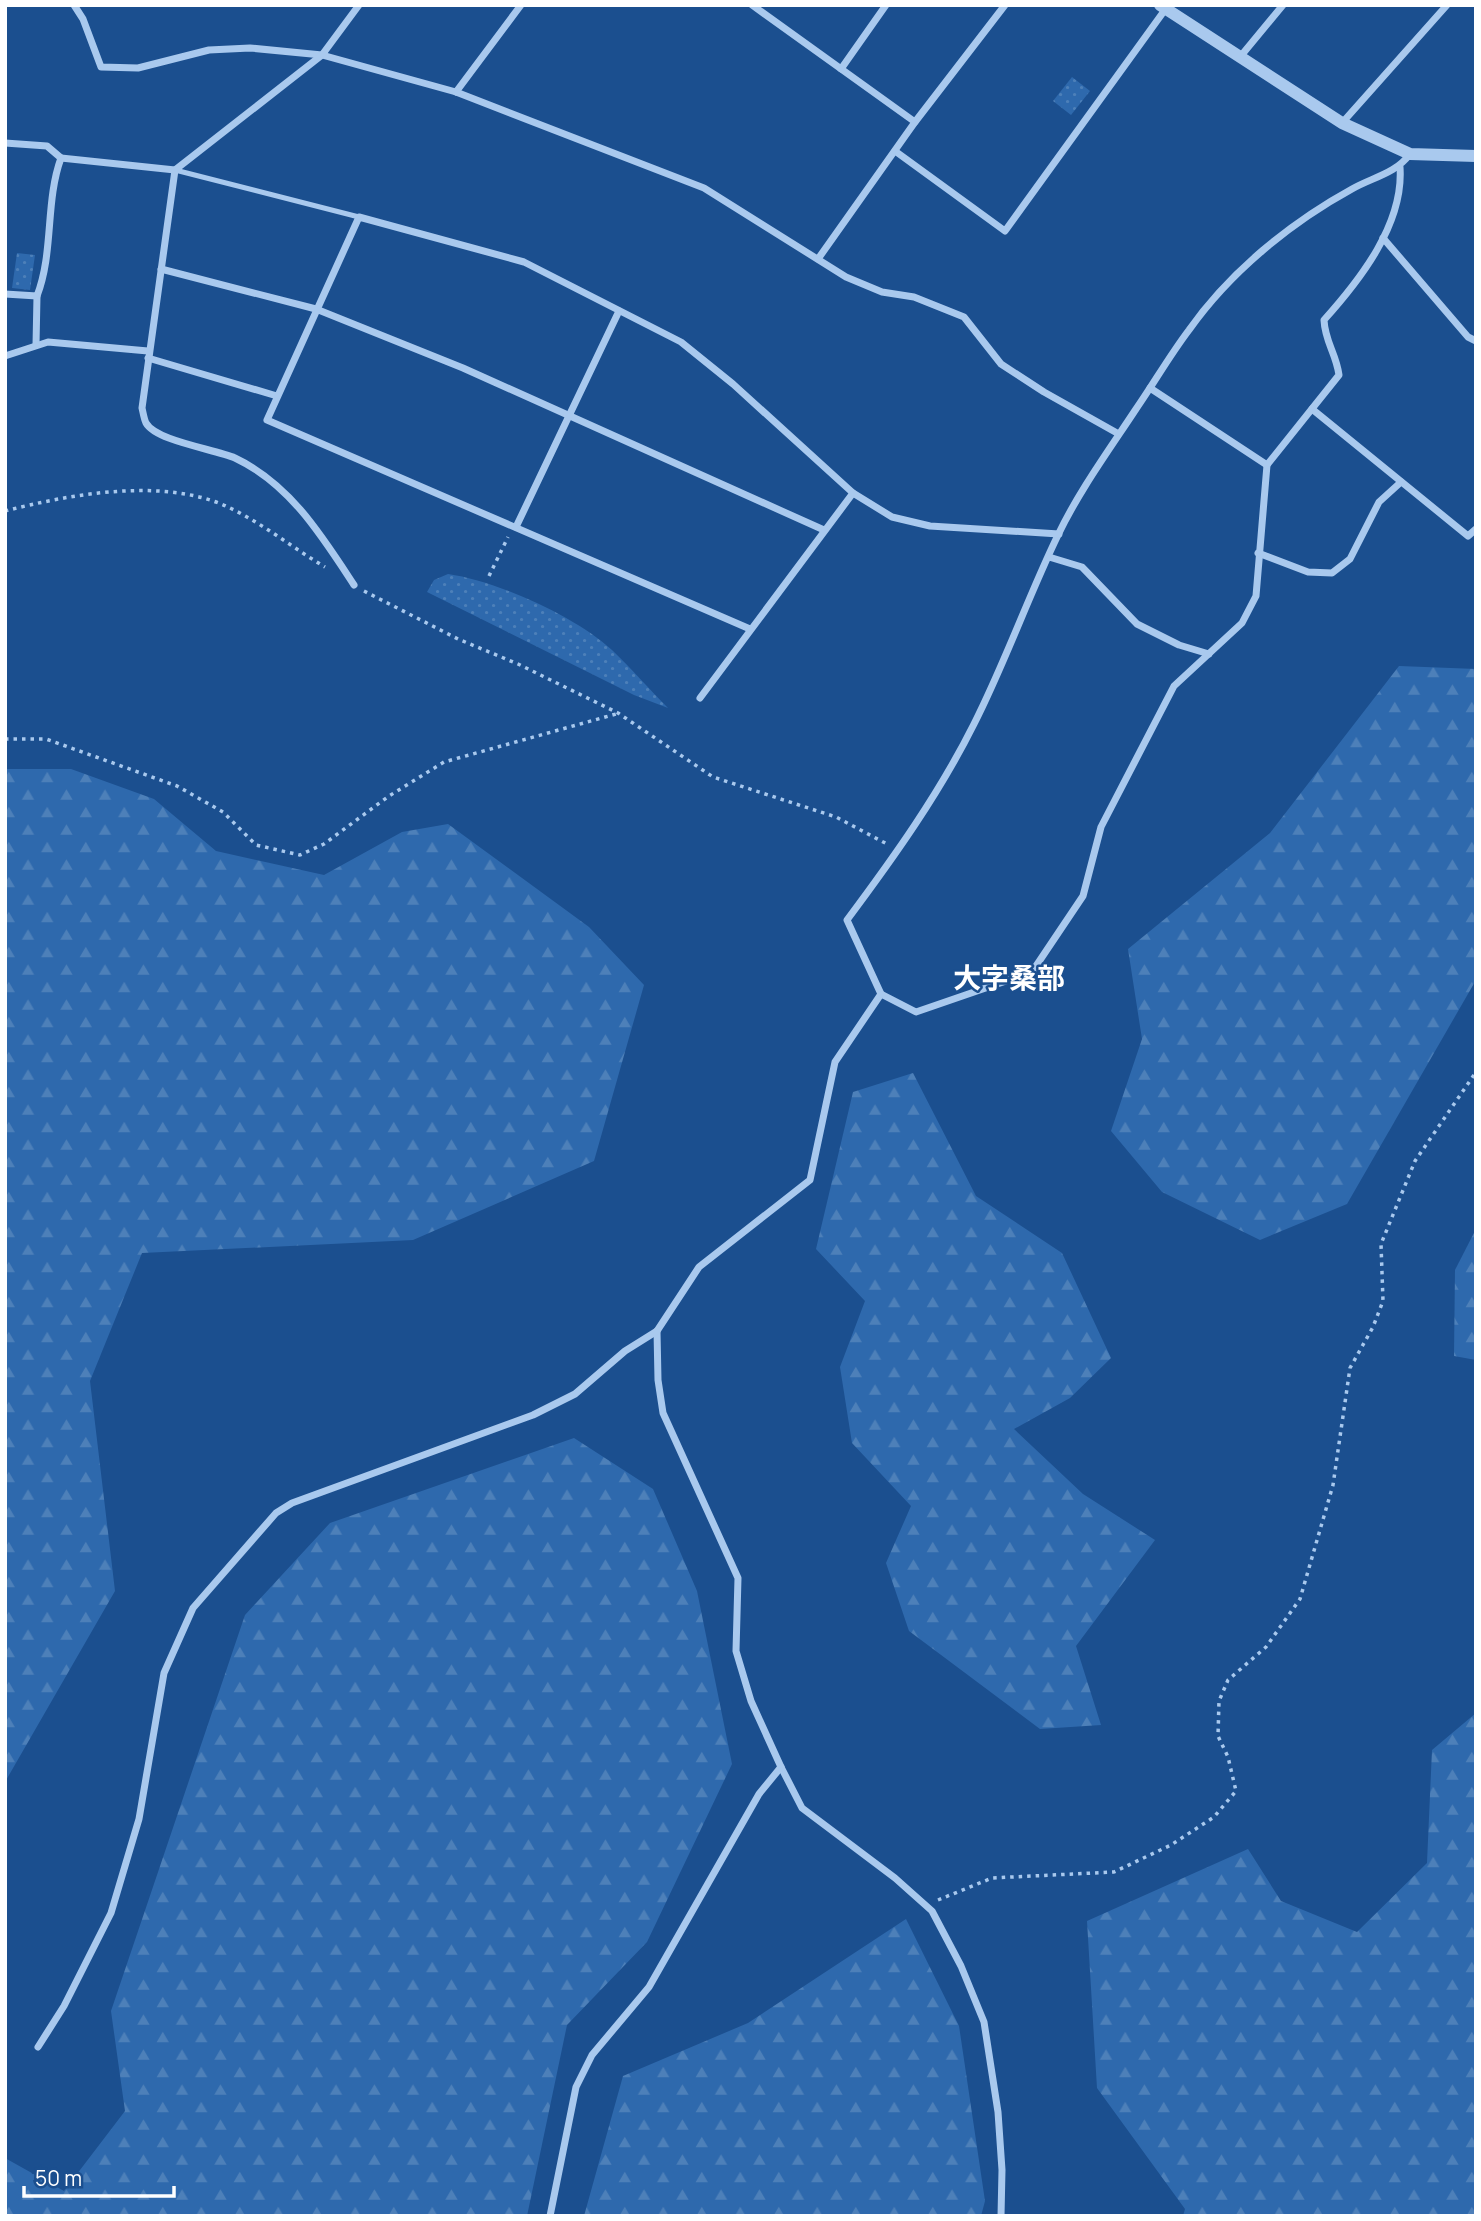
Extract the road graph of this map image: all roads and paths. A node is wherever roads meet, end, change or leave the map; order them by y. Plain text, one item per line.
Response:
1 (74, 5) edge
2 (359, 5) edge
3 (521, 5) edge
4 (752, 5) edge
5 (886, 5) edge
6 (1005, 5) edge
7 (1283, 5) edge
8 (1447, 5) edge
9 (1165, 7) edge
10 (322, 55) junction
11 (1240, 57) junction
12 (841, 69) junction
13 (456, 92) junction
14 (915, 122) junction
15 (1342, 123) junction
16 (5, 143) edge
17 (895, 151) junction
18 (1410, 154) junction
19 (1476, 156) edge
20 (61, 158) junction
21 (1400, 167) junction
22 (175, 170) junction
23 (359, 217) junction
24 (1383, 238) junction
25 (818, 259) junction
26 (161, 269) junction
27 (5, 294) edge
28 (37, 296) junction
29 (316, 309) junction
30 (619, 311) junction
31 (1476, 341) edge
32 (36, 345) junction
33 (148, 354) junction
34 (5, 356) edge
35 (1150, 388) junction
36 (277, 396) junction
37 (1312, 409) junction
38 (568, 415) junction
39 (1117, 433) junction
40 (1267, 465) junction
41 (1401, 482) junction
42 (853, 493) junction
43 (5, 511) edge
44 (515, 526) junction
45 (1476, 529) edge
46 (824, 530) junction
47 (1059, 534) junction
48 (1258, 553) junction
49 (1049, 557) junction
50 (489, 576) dead end
51 (354, 585) junction
52 (750, 629) junction
53 (1209, 654) junction
54 (700, 698) dead end
55 (618, 713) junction
56 (5, 739) edge
57 (899, 850) junction
58 (881, 994) junction
59 (1476, 1072) edge
60 (657, 1331) junction
61 (781, 1767) junction
62 (926, 1905) junction
63 (38, 2047) dead end
64 (550, 2216) edge
65 (1001, 2216) edge

1 - 10 street
2 - 10 street
3 - 13 street
4 - 12 street
5 - 12 street
6 - 14 street
7 - 11 street
8 - 15 street
9 - 11 street
9 - 17 street
10 - 13 street
10 - 22 street
11 - 15 street
12 - 14 street
13 - 25 street
14 - 17 street
15 - 18 street
16 - 20 street
17 - 25 street
18 - 19 street
18 - 21 street
20 - 22 street
20 - 28 street
21 - 24 street
21 - 35 street
22 - 23 lane
22 - 26 street
23 - 29 street
23 - 30 street
24 - 31 street
24 - 37 street
25 - 39 street
26 - 29 street
26 - 33 street
27 - 28 street
28 - 32 street
29 - 36 street
29 - 38 street
30 - 38 street
30 - 42 street
32 - 33 street
32 - 34 street
33 - 36 street
33 - 51 street
35 - 39 street
35 - 40 street
36 - 44 street
37 - 40 street
37 - 41 street
38 - 44 street
38 - 46 street
39 - 47 street
40 - 48 street
41 - 45 street
41 - 48 street
42 - 46 street
42 - 47 street
43 - 51 path
44 - 50 path
44 - 52 street
46 - 52 street
47 - 49 street
48 - 53 street
49 - 53 street
49 - 57 street
51 - 55 path
52 - 54 street
53 - 58 street
55 - 56 path
55 - 57 path
57 - 58 street
58 - 60 street
59 - 62 path
60 - 61 street
60 - 63 street
61 - 62 street
61 - 64 street
62 - 65 street

